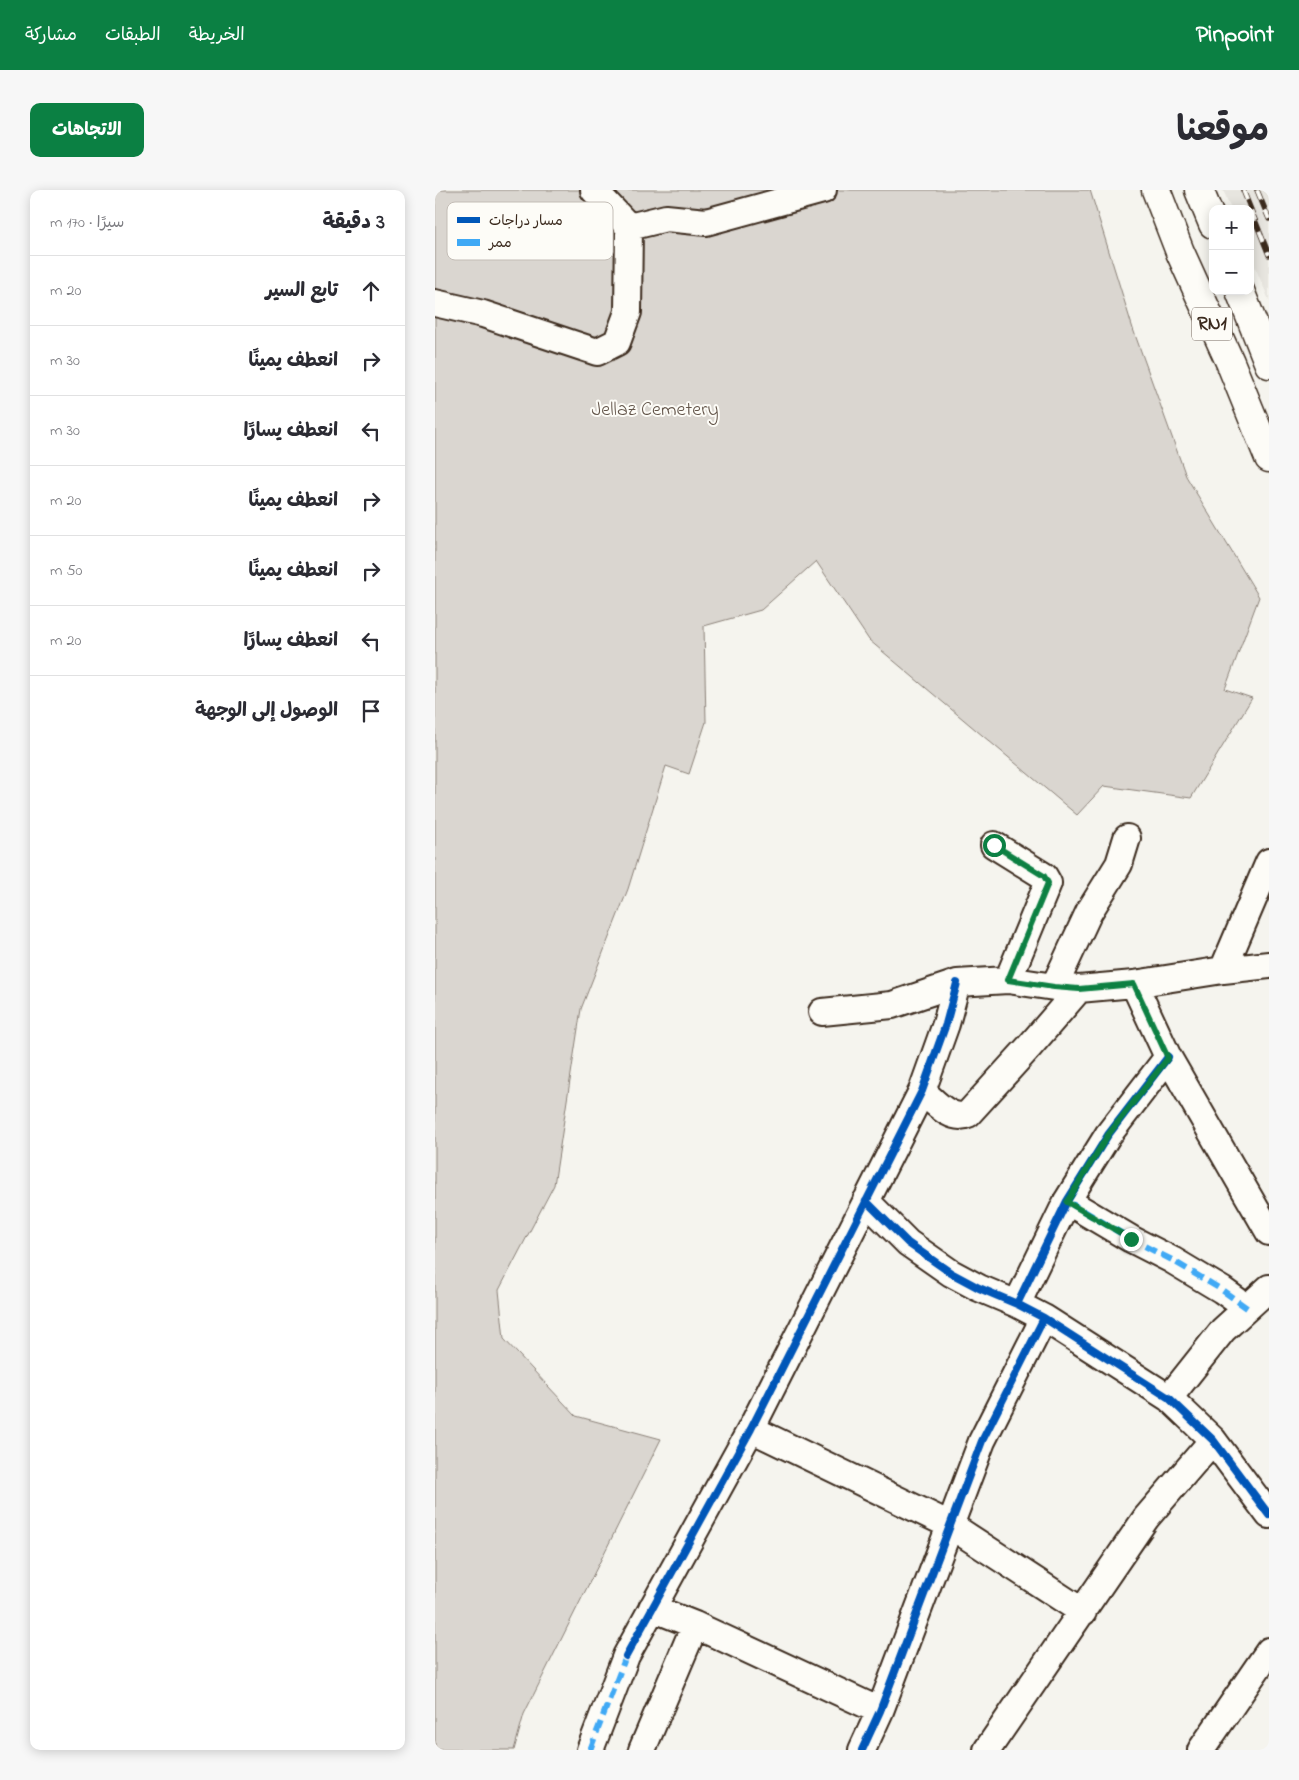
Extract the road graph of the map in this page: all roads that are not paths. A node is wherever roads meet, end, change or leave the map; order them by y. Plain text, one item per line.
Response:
1 (594, 190) edge
2 (823, 190) edge
3 (1156, 190) edge
4 (1199, 190) edge
5 (605, 202) edge
6 (613, 210) edge
7 (1209, 214) edge
8 (629, 227) junction
9 (1242, 295) edge
10 (435, 303) edge
11 (1269, 364) edge
12 (1269, 458) edge
13 (1127, 838) dead end
14 (994, 845) dead end
15 (1269, 862) edge
16 (1269, 965) edge
17 (1223, 970) junction
18 (1008, 980) junction
19 (957, 983) junction
20 (1134, 984) junction
21 (1066, 988) junction
22 (822, 1012) dead end
23 (1168, 1058) junction
24 (922, 1091) junction
25 (866, 1201) junction
26 (1067, 1202) junction
27 (1269, 1232) edge
28 (1269, 1288) edge
29 (1017, 1304) junction
30 (1247, 1308) junction
31 (1044, 1318) junction
32 (1169, 1398) junction
33 (751, 1429) junction
34 (1213, 1440) junction
35 (1269, 1515) edge
36 (950, 1526) junction
37 (652, 1608) junction
38 (1083, 1612) junction
39 (695, 1625) junction
40 (1269, 1651) edge
41 (880, 1711) junction
42 (590, 1750) edge
43 (642, 1750) edge
44 (861, 1750) edge
45 (987, 1750) edge
46 (1201, 1750) edge

1 - 5 street
2 - 8 street
3 - 12 main road, RN1
4 - 7 main road
6 - 8 street
8 - 10 street
9 - 11 main road, RN1
13 - 21 street
14 - 18 street
15 - 17 street
16 - 17 street
17 - 20 street
18 - 19 street
18 - 21 street
19 - 22 street
19 - 24 street
20 - 21 street
20 - 23 street
21 - 24 street
23 - 26 street
23 - 27 street
24 - 25 street
25 - 29 street
25 - 33 street
26 - 29 street
26 - 30 street
28 - 30 street
29 - 31 street
30 - 32 street
31 - 32 street
31 - 36 street
32 - 34 street
33 - 36 street
33 - 37 street
34 - 35 street
34 - 38 street
36 - 38 street
36 - 41 street
37 - 39 street
37 - 42 street
38 - 45 street
39 - 41 street
39 - 43 street
40 - 46 street
41 - 44 street

